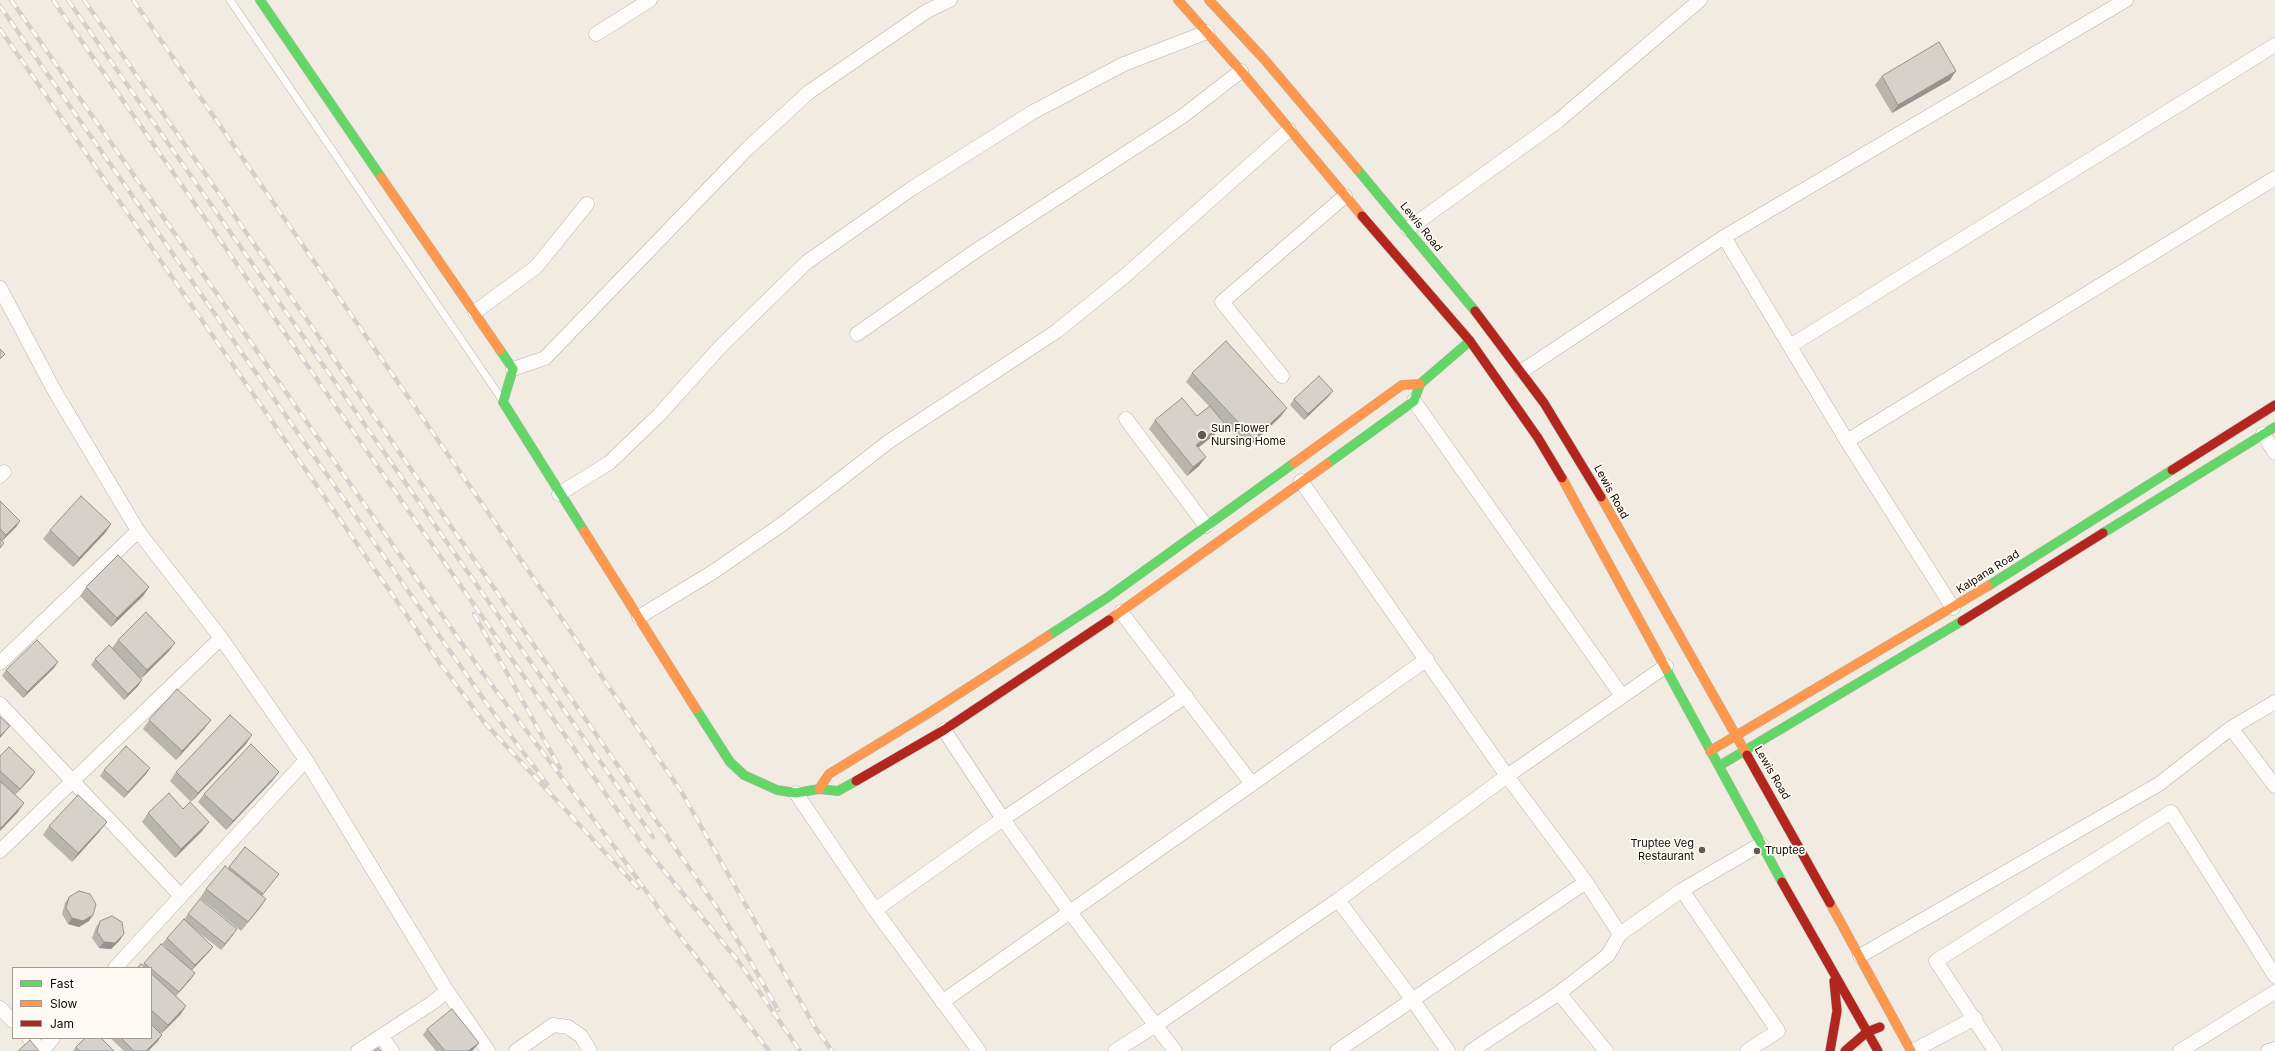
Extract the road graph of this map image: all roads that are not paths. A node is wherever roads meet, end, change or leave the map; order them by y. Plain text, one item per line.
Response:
1 (230, 0) edge
2 (260, 0) edge
3 (650, 0) edge
4 (950, 0) edge
5 (1178, 0) edge
6 (1209, 0) edge
7 (2126, 0) edge
8 (1693, 2) edge
9 (1207, 32) junction
10 (596, 34) dead end
11 (2275, 45) edge
12 (1241, 71) junction
13 (1289, 130) junction
14 (2275, 178) edge
15 (1345, 196) junction
16 (588, 204) dead end
17 (1408, 229) junction
18 (1724, 237) junction
19 (1, 293) edge
20 (475, 312) junction
21 (857, 334) dead end
22 (1470, 341) junction
23 (1790, 346) junction
24 (513, 369) junction
25 (1522, 371) junction
26 (1282, 376) dead end
27 (1420, 384) junction
28 (1414, 401) junction
29 (503, 402) junction
30 (2275, 405) edge
31 (1126, 420) dead end
32 (2269, 431) edge
33 (1847, 442) junction
34 (2275, 453) edge
35 (1301, 481) junction
36 (560, 494) junction
37 (1206, 526) junction
38 (138, 531) junction
39 (1953, 608) junction
40 (1122, 612) junction
41 (639, 617) junction
42 (221, 638) junction
43 (1427, 659) junction
44 (0, 663) edge
45 (1666, 666) junction
46 (1186, 696) junction
47 (1622, 696) junction
48 (2275, 702) edge
49 (0, 704) edge
50 (2231, 728) junction
51 (944, 730) junction
52 (1737, 736) junction
53 (1710, 751) junction
54 (1745, 751) junction
55 (306, 760) junction
56 (1719, 766) junction
57 (1507, 776) junction
58 (74, 782) junction
59 (1252, 784) junction
60 (2275, 786) edge
61 (819, 789) junction
62 (796, 793) junction
63 (1003, 819) junction
64 (1761, 844) junction
65 (0, 851) edge
66 (1586, 882) junction
67 (1682, 890) junction
68 (180, 895) junction
69 (1338, 900) junction
70 (875, 910) junction
71 (1069, 911) junction
72 (1620, 934) junction
73 (1860, 956) junction
74 (116, 967) edge
75 (1832, 969) junction
76 (2275, 976) edge
77 (447, 991) junction
78 (2275, 992) edge
79 (1559, 994) junction
80 (1412, 999) junction
81 (942, 1002) junction
82 (0, 1008) edge
83 (1975, 1018) junction
84 (12, 1020) edge
85 (1896, 1021) junction
86 (1156, 1025) junction
87 (1867, 1032) junction
88 (381, 1036) junction
89 (30, 1039) edge
90 (52, 1039) edge
91 (2275, 1049) edge
92 (42, 1051) edge
93 (358, 1051) edge
94 (392, 1051) edge
95 (488, 1051) edge
96 (516, 1051) edge
97 (590, 1051) edge
98 (979, 1051) edge
99 (1115, 1051) edge
100 (1175, 1051) edge
101 (1337, 1051) edge
102 (1448, 1051) edge
103 (1471, 1051) edge
104 (1606, 1051) edge
105 (1749, 1051) edge
106 (1830, 1051) edge
107 (1845, 1051) edge
108 (1878, 1051) edge
109 (1912, 1051) edge
110 (1994, 1051) edge
111 (2180, 1051) edge
112 (2268, 1051) edge

1 - 29 lane
2 - 20 street
3 - 10 street
4 - 24 street
5 - 9 street
6 - 17 street, Lewis Road
7 - 18 street
8 - 17 street
9 - 12 street
9 - 36 street
11 - 23 street
12 - 13 street
12 - 21 street
13 - 15 street
13 - 41 street
14 - 33 street
15 - 22 street
15 - 26 street
16 - 20 street
17 - 25 street, Lewis Road
18 - 23 street
18 - 25 street
19 - 38 street
20 - 24 street
22 - 27 street
22 - 45 street
23 - 33 street
24 - 29 street
25 - 52 street, Lewis Road
27 - 28 street
27 - 37 street
28 - 35 street
28 - 47 street
29 - 36 street
30 - 39 street, Kalpana Road
31 - 37 street
32 - 34 street
32 - 54 street
33 - 39 street
35 - 40 street
35 - 43 street
36 - 41 street
37 - 61 street
38 - 42 street
38 - 44 street
39 - 52 street, Kalpana Road
40 - 46 street
40 - 51 street
41 - 62 street
42 - 55 street
42 - 58 street
43 - 57 street
43 - 59 street
45 - 47 street
45 - 53 street
46 - 59 street
46 - 63 street
47 - 57 street
48 - 50 street
49 - 58 street
50 - 60 street
50 - 73 street
51 - 61 street
51 - 63 street
52 - 53 street, Kalpana Road
52 - 54 street, Lewis Road
53 - 56 street
54 - 56 street
54 - 73 street, Lewis Road
55 - 68 street
55 - 77 street
56 - 64 street
57 - 66 street
57 - 69 street
58 - 65 street
58 - 68 street
59 - 71 street
61 - 62 street
62 - 70 street
63 - 70 street
63 - 71 street
64 - 67 street
64 - 75 street
66 - 72 street
66 - 80 street
67 - 72 street
67 - 105 street
68 - 74 street
69 - 80 street
69 - 86 street
70 - 81 street
71 - 81 street
71 - 86 street
72 - 79 street
73 - 85 street, Lewis Road
75 - 87 street
75 - 106 street
76 - 83 street
77 - 88 street
77 - 95 street
78 - 111 street
79 - 103 street
79 - 104 street
80 - 101 street
80 - 102 street
81 - 98 street
82 - 84 street
83 - 109 street
83 - 110 street
85 - 87 street
85 - 109 street, Lewis Road
86 - 99 street
86 - 100 street
87 - 107 street
87 - 108 street
88 - 93 street
88 - 94 street
89 - 92 street
90 - 92 street
91 - 112 street
96 - 97 street

